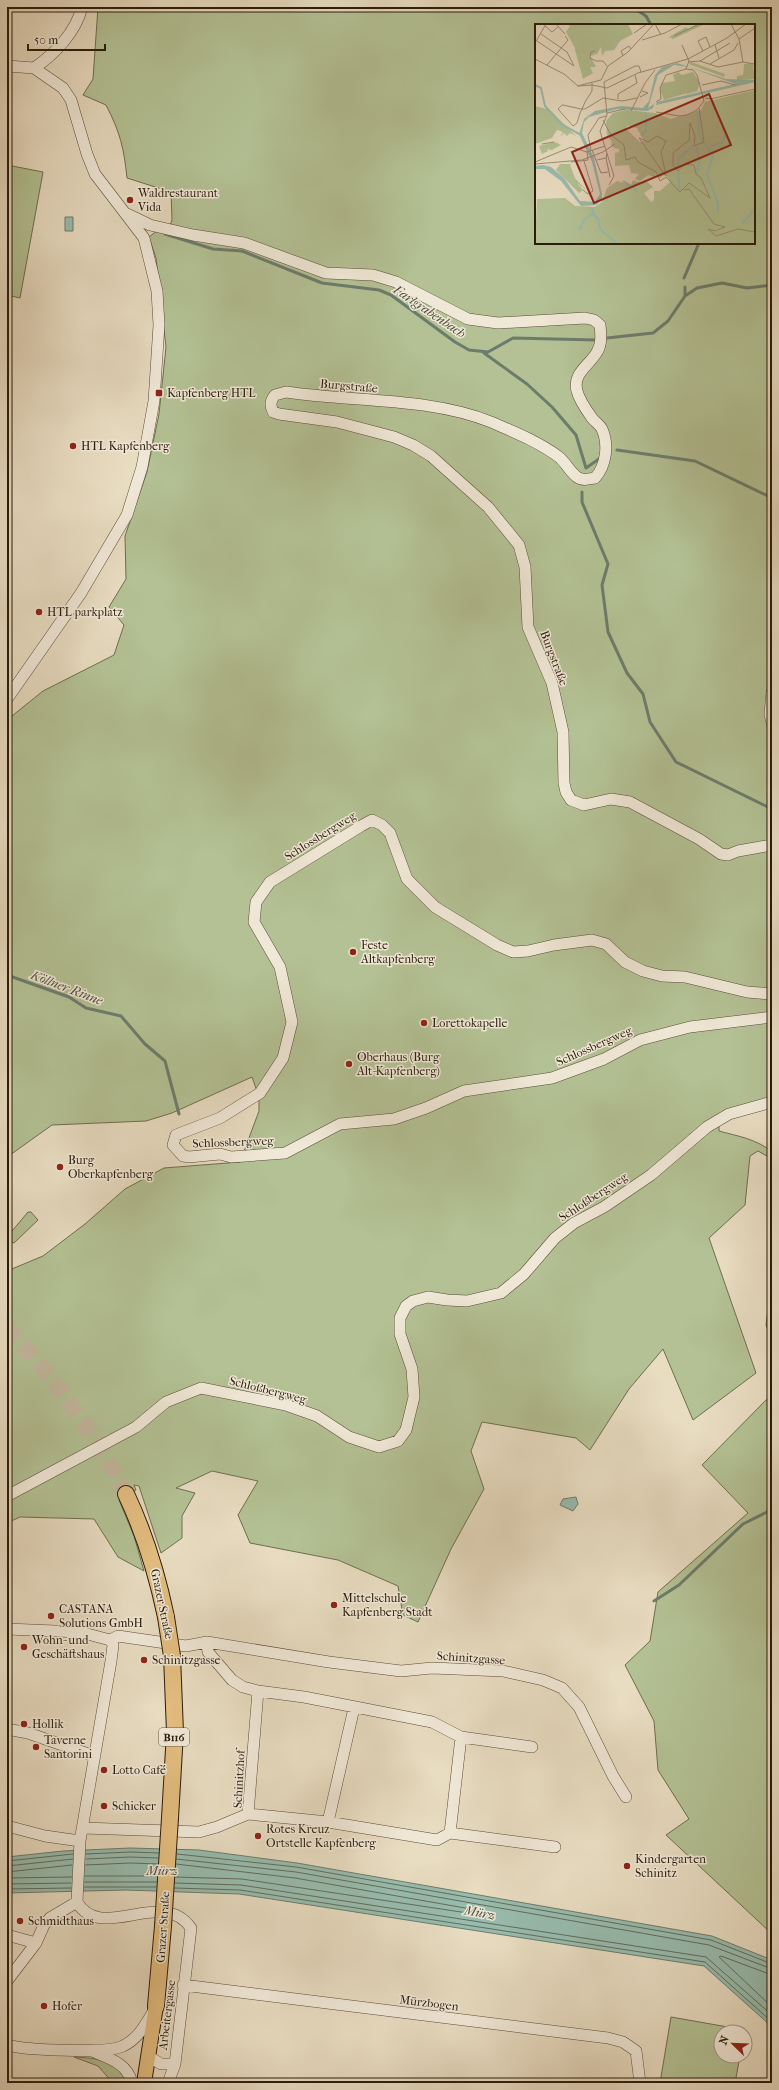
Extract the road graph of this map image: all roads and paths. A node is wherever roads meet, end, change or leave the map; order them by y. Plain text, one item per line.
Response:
1 (82, 7) edge
2 (7, 66) edge
3 (34, 68) junction
4 (125, 213) junction
5 (772, 692) edge
6 (7, 699) edge
7 (772, 723) edge
8 (772, 845) edge
9 (772, 994) edge
10 (772, 1018) edge
11 (772, 1102) edge
12 (126, 1494) tunnel mouth
13 (7, 1496) edge
14 (7, 1629) edge
15 (110, 1640) junction
16 (207, 1642) junction
17 (258, 1691) junction
18 (354, 1708) junction
19 (7, 1729) edge
20 (461, 1737) junction
21 (532, 1747) dead end
22 (94, 1756) junction
23 (626, 1797) dead end
24 (248, 1814) junction
25 (328, 1822) junction
26 (7, 1826) edge
27 (83, 1828) junction
28 (450, 1833) junction
29 (80, 1841) junction
30 (555, 1847) dead end
31 (77, 1902) junction
32 (7, 1935) edge
33 (36, 1943) junction
34 (7, 1981) edge
35 (183, 1986) junction
36 (156, 2006) junction
37 (7, 2045) edge
38 (91, 2051) junction
39 (148, 2056) junction
40 (175, 2064) junction
41 (132, 2083) edge
42 (144, 2083) edge
43 (168, 2083) edge
44 (640, 2083) edge

1 - 3 street
2 - 3 street
3 - 4 street
4 - 6 street
4 - 8 street, Burgstraße
5 - 7 street
9 - 10 street, Schlossbergweg
11 - 13 street, Schloßbergweg
12 - 36 highway, Grazer Straße / B116, bridge
14 - 15 street
15 - 16 street, Schinitzgasse
15 - 22 street
16 - 17 street
16 - 23 street, Schinitzgasse
17 - 18 street
17 - 24 street, Schinitzhof
18 - 20 street
18 - 25 street
19 - 22 street
20 - 21 street
20 - 28 street
22 - 27 street
24 - 25 street, Schinitzhof
24 - 27 street
25 - 28 street, Schinitzhof
26 - 29 street
27 - 29 street
28 - 30 street, Schinitzhof
29 - 31 street
31 - 33 street
31 - 35 street, Arbeitergasse
32 - 33 street
33 - 34 street
35 - 40 street, Arbeitergasse
35 - 44 street, Mürzbogen
36 - 38 street, Grazer Straße
36 - 39 main road, Grazer Straße / B116
37 - 38 street, Grazer Straße
38 - 41 street, Grazer Straße
39 - 40 street, Arbeitergasse
39 - 42 main road, Grazer Straße / B116
40 - 43 street, Arbeitergasse

